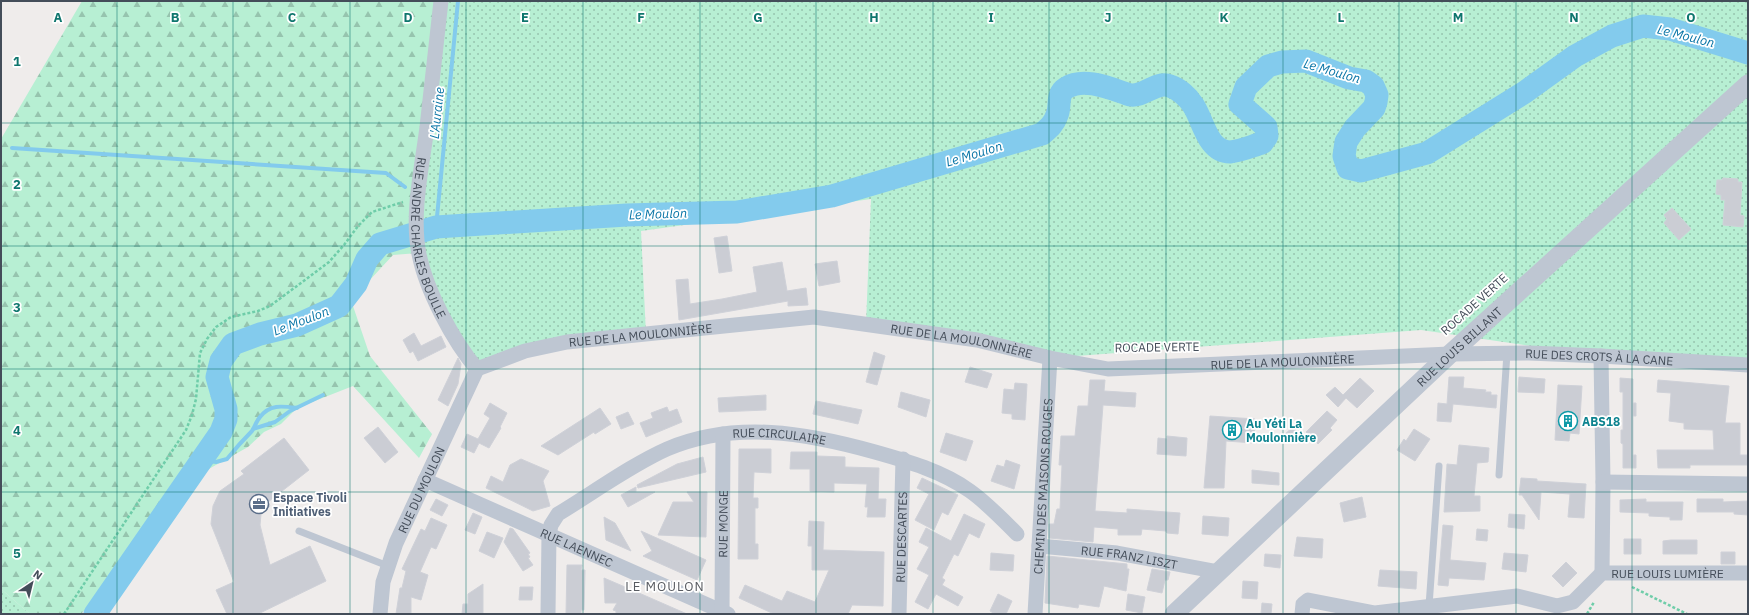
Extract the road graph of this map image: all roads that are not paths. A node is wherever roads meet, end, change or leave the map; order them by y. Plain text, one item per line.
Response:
1 (441, 1) edge
2 (1748, 84) edge
3 (1450, 354) junction
4 (1507, 354) junction
5 (1601, 356) junction
6 (1050, 358) junction
7 (1748, 366) edge
8 (477, 369) junction
9 (723, 434) junction
10 (903, 459) junction
11 (1439, 466) dead end
12 (1499, 475) dead end
13 (425, 480) junction
14 (1602, 482) junction
15 (1748, 484) edge
16 (299, 531) dead end
17 (549, 534) junction
18 (1017, 534) dead end
19 (1039, 546) junction
20 (388, 566) junction
21 (1219, 572) junction
22 (1602, 572) junction
23 (1748, 573) edge
24 (1429, 606) junction
25 (724, 613) edge
26 (380, 614) edge
27 (548, 614) edge
28 (899, 614) edge
29 (1035, 614) edge
30 (1174, 614) edge
31 (1302, 614) edge

1 - 8 street, RUE ANDRÉ CHARLES BOULLE
2 - 3 street, RUE LOUIS BILLANT
3 - 4 street, RUE DES CROTS À LA CANE
3 - 6 street, RUE DE LA MOULONNIÈRE
3 - 21 street, RUE LOUIS BILLANT
4 - 5 street, RUE DES CROTS À LA CANE
4 - 12 lane
5 - 7 street, RUE DES CROTS À LA CANE
5 - 14 street
6 - 8 street, RUE DE LA MOULONNIÈRE
6 - 19 street, CHEMIN DES MAISONS ROUGES
8 - 13 street, RUE DU MOULON
9 - 10 street, RUE CIRCULAIRE
9 - 17 street, RUE CIRCULAIRE
9 - 25 street, RUE MONGE
10 - 18 street, RUE CIRCULAIRE
10 - 28 street, RUE DESCARTES
11 - 24 lane
13 - 17 street, RUE LAENNEC
13 - 20 street, RUE DU MOULON
14 - 15 street
14 - 22 street
16 - 20 lane
17 - 25 street, RUE LAENNEC
17 - 27 street
19 - 21 street, RUE FRANZ LISZT
19 - 29 street, CHEMIN DES MAISONS ROUGES
20 - 26 street, RUE DU MOULON
21 - 30 street, RUE LOUIS BILLANT
22 - 23 street, RUE LOUIS LUMIÈRE
22 - 24 street, RUE LOUIS LUMIÈRE
24 - 31 street, RUE LOUIS LUMIÈRE

